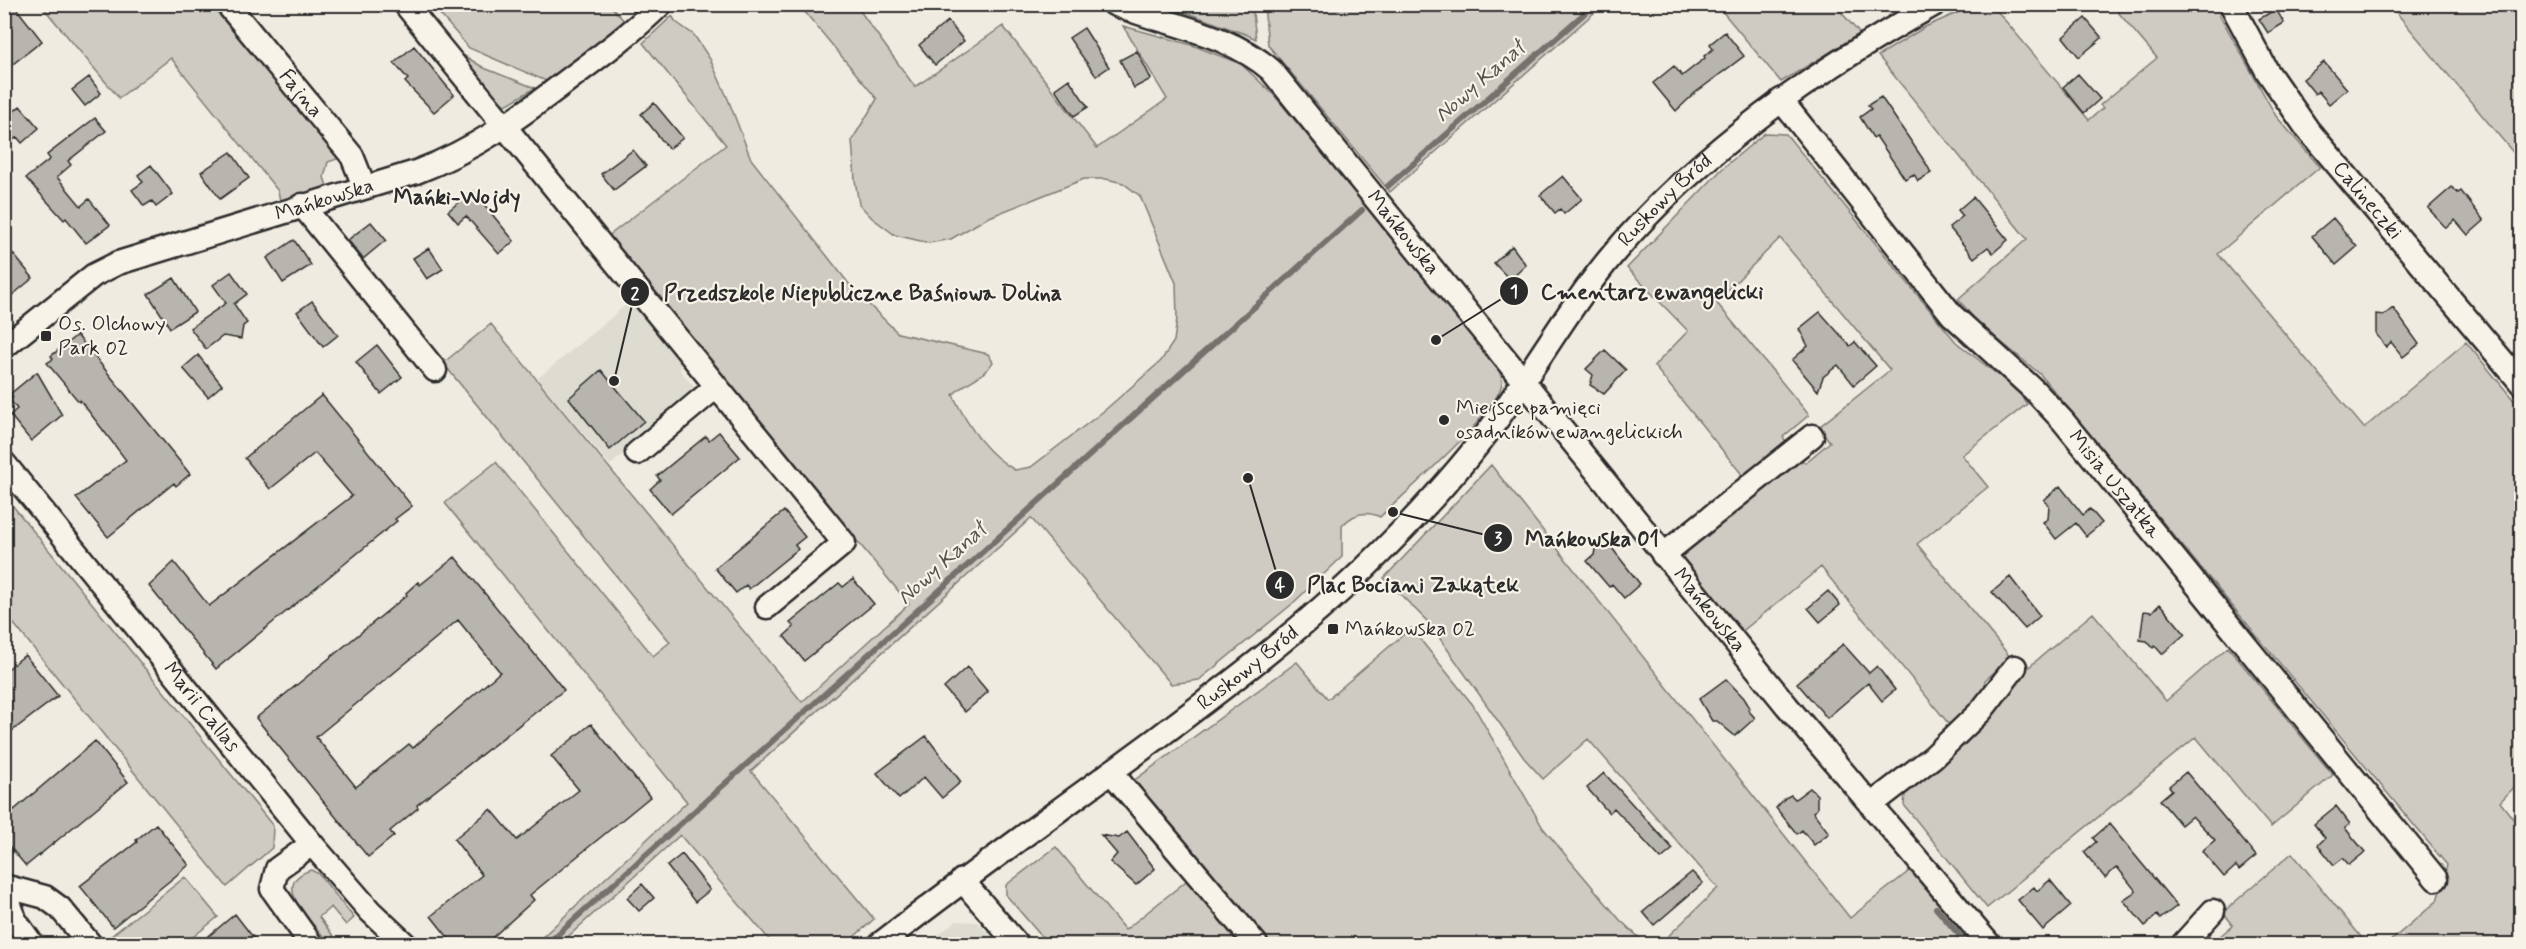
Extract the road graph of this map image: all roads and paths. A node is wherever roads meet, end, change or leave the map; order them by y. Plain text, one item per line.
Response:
1 (226, 4) edge
2 (405, 4) edge
3 (661, 4) edge
4 (1114, 4) edge
5 (1935, 4) edge
6 (2231, 4) edge
7 (1781, 100) junction
8 (505, 128) junction
9 (364, 186) junction
10 (302, 205) junction
11 (4, 347) edge
12 (435, 370) dead end
13 (1523, 381) junction
14 (2522, 384) edge
15 (717, 387) junction
16 (1812, 436) dead end
17 (637, 453) dead end
18 (4, 463) edge
19 (1663, 555) junction
20 (767, 608) dead end
21 (2015, 667) dead end
22 (1111, 772) junction
23 (1872, 804) junction
24 (312, 844) junction
25 (2436, 879) dead end
26 (962, 880) junction
27 (4, 886) edge
28 (2213, 912) dead end
29 (32, 945) edge
30 (90, 945) edge
31 (311, 945) edge
32 (405, 945) edge
33 (880, 945) edge
34 (1017, 945) edge
35 (1256, 945) edge
36 (1989, 945) edge
37 (2183, 945) edge

1 - 9 street, Fajna
2 - 8 street
3 - 8 street, Mańkowska
4 - 13 street, Mańkowska
5 - 7 street, Ruskowy Bród
6 - 14 street, Calineczki
7 - 13 street, Ruskowy Bród
7 - 25 street, Misia Uszatka
8 - 9 street, Mańkowska
8 - 15 street
9 - 10 street, Mańkowska
10 - 11 street, Mańkowska
10 - 12 street
13 - 19 street, Mańkowska
13 - 22 street, Ruskowy Bród
15 - 17 street
15 - 20 street
16 - 19 street
18 - 24 street, Marii Callas
19 - 23 street, Mańkowska
21 - 23 street
22 - 26 street, Ruskowy Bród
22 - 35 street
23 - 36 street, Mańkowska
24 - 31 street
24 - 32 street, Marii Callas
26 - 33 street, Ruskowy Bród
26 - 34 street
27 - 29 street
27 - 30 street
28 - 37 street

